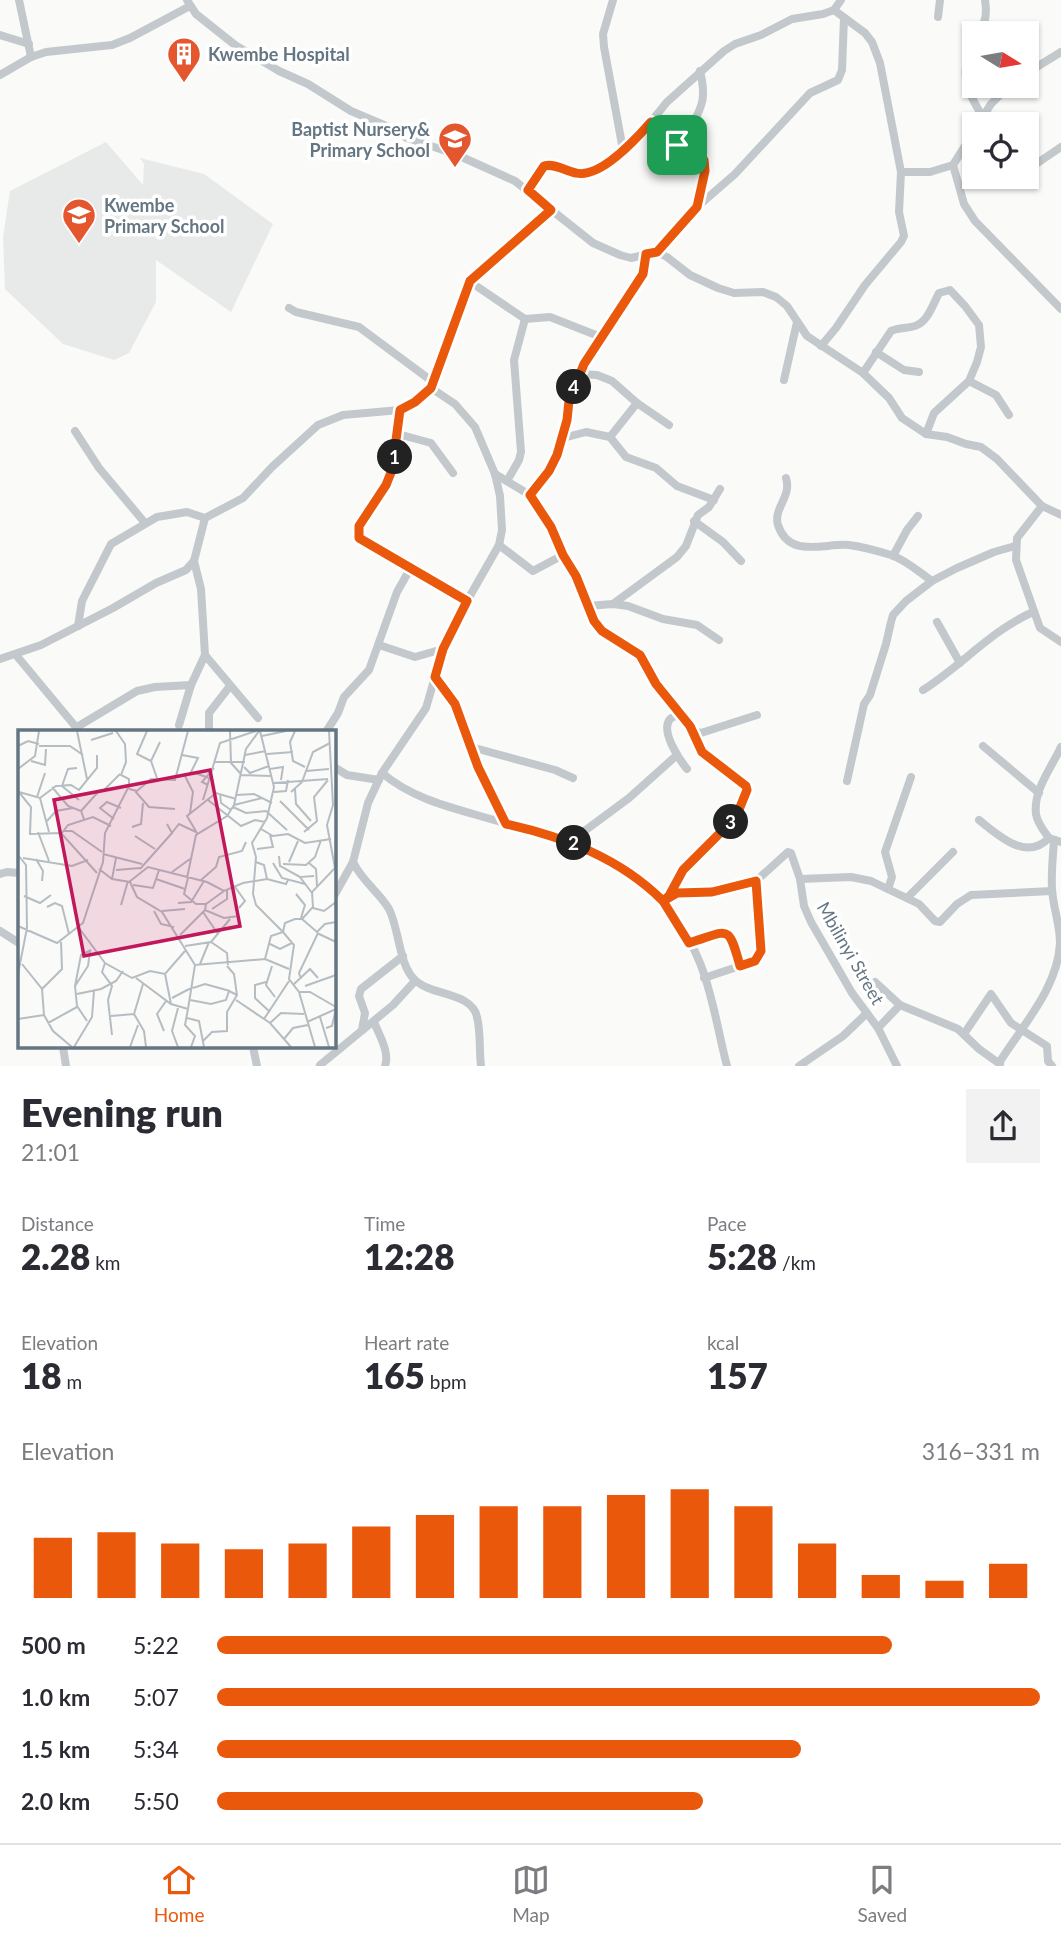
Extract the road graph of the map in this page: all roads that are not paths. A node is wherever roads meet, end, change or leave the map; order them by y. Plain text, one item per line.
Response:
1 (19, 0) edge
2 (613, 0) edge
3 (841, 0) edge
4 (940, 0) edge
5 (985, 0) edge
6 (189, 3) edge
7 (834, 10) junction
8 (844, 18) junction
9 (938, 18) dead end
10 (985, 21) edge
11 (0, 35) edge
12 (29, 44) junction
13 (1061, 52) edge
14 (31, 57) junction
15 (1040, 65) edge
16 (701, 71) junction
17 (0, 75) edge
18 (999, 98) edge
19 (987, 112) edge
20 (651, 122) junction
21 (1061, 147) edge
22 (623, 150) junction
23 (962, 151) edge
24 (700, 155) junction
25 (1039, 162) edge
26 (953, 165) junction
27 (901, 172) junction
28 (528, 190) junction
29 (697, 207) junction
30 (551, 210) junction
31 (657, 252) junction
32 (646, 254) junction
33 (470, 281) junction
34 (289, 308) dead end
35 (1061, 309) edge
36 (525, 318) junction
37 (797, 322) junction
38 (601, 337) junction
39 (821, 346) junction
40 (876, 352) junction
41 (919, 372) dead end
42 (863, 373) junction
43 (579, 374) junction
44 (784, 380) dead end
45 (969, 381) junction
46 (432, 385) junction
47 (637, 403) junction
48 (400, 410) junction
49 (1009, 415) dead end
50 (669, 425) dead end
51 (75, 431) dead end
52 (398, 434) junction
53 (926, 434) junction
54 (610, 437) junction
55 (563, 438) junction
56 (453, 473) dead end
57 (495, 474) junction
58 (786, 478) dead end
59 (507, 481) junction
60 (720, 489) dead end
61 (530, 495) junction
62 (714, 500) junction
63 (1042, 506) junction
64 (1061, 515) edge
65 (918, 516) dead end
66 (205, 518) junction
67 (694, 521) junction
68 (145, 523) junction
69 (499, 545) junction
70 (1015, 546) junction
71 (563, 555) junction
72 (893, 555) junction
73 (194, 561) junction
74 (741, 561) dead end
75 (410, 569) junction
76 (932, 581) junction
77 (467, 601) junction
78 (613, 604) junction
79 (587, 606) junction
80 (1033, 612) junction
81 (937, 622) dead end
82 (78, 626) junction
83 (719, 640) dead end
84 (1061, 642) edge
85 (379, 645) junction
86 (443, 649) junction
87 (16, 655) junction
88 (205, 655) junction
89 (0, 659) edge
90 (960, 663) junction
91 (435, 677) junction
92 (191, 685) junction
93 (230, 686) junction
94 (923, 691) dead end
95 (680, 713) junction
96 (757, 715) dead end
97 (258, 718) dead end
98 (179, 724) dead end
99 (690, 726) junction
100 (79, 729) edge
101 (209, 730) edge
102 (327, 730) edge
103 (983, 746) dead end
104 (471, 747) junction
105 (1061, 747) edge
106 (677, 755) junction
107 (336, 768) edge
108 (687, 769) dead end
109 (380, 776) junction
110 (911, 777) dead end
111 (573, 778) dead end
112 (847, 781) dead end
113 (1039, 793) junction
114 (979, 820) dead end
115 (506, 824) junction
116 (1055, 840) edge
117 (571, 841) junction
118 (953, 852) dead end
119 (353, 862) junction
120 (18, 873) edge
121 (0, 874) edge
122 (338, 878) edge
123 (800, 879) junction
124 (756, 881) junction
125 (888, 889) junction
126 (1052, 891) junction
127 (666, 898) junction
128 (907, 898) junction
129 (1060, 923) edge
130 (0, 931) edge
131 (18, 942) edge
132 (689, 943) junction
133 (403, 956) junction
134 (740, 966) junction
135 (704, 978) junction
136 (415, 981) junction
137 (875, 982) dead end
138 (900, 1005) junction
139 (867, 1013) junction
140 (374, 1022) junction
141 (878, 1028) junction
142 (362, 1030) junction
143 (1021, 1031) junction
144 (964, 1034) junction
145 (63, 1048) edge
146 (253, 1048) edge
147 (1000, 1064) edge
148 (320, 1065) edge
149 (66, 1066) edge
150 (257, 1066) edge
151 (385, 1066) edge
152 (481, 1066) edge
153 (727, 1066) edge
154 (799, 1066) edge
155 (897, 1066) edge
156 (1052, 1066) edge

1 - 12 street
2 - 22 street
3 - 7 street
4 - 9 street
5 - 10 street
6 - 14 street
6 - 28 street
7 - 8 street
7 - 16 street
8 - 27 street
8 - 29 street
11 - 12 street
12 - 14 street
13 - 15 street
14 - 17 street
16 - 20 street
16 - 24 street
18 - 19 street
20 - 22 street
20 - 24 street
21 - 25 street
22 - 28 street
23 - 26 street
24 - 29 street
26 - 27 street
26 - 35 street
27 - 39 street
28 - 30 street
29 - 31 street
30 - 32 street
30 - 33 street
31 - 32 street
31 - 37 street
32 - 38 street
33 - 36 street
33 - 46 street
34 - 46 street
36 - 38 street
36 - 59 street
37 - 39 street
37 - 44 street
38 - 43 street
39 - 42 street
40 - 41 street
40 - 42 street
40 - 45 street
42 - 53 street
43 - 47 street
43 - 55 street
45 - 49 street
45 - 53 street
46 - 48 street
46 - 57 street
47 - 50 street
47 - 54 street
48 - 52 street
48 - 66 street
51 - 68 street
52 - 56 street
52 - 75 street
53 - 63 street
54 - 55 street
54 - 62 street
55 - 61 street
57 - 59 street
57 - 69 street
58 - 72 street
59 - 61 street
60 - 62 street
61 - 71 street
62 - 67 street
63 - 64 street
63 - 70 street
65 - 72 street
66 - 68 street
66 - 73 street
67 - 74 street
67 - 78 street
68 - 82 street
69 - 71 street
69 - 77 street
70 - 76 street
70 - 80 street
71 - 79 street
72 - 76 street
73 - 82 street
73 - 88 street
75 - 77 street
75 - 85 street
76 - 112 street
77 - 86 street
78 - 79 street
78 - 83 street
79 - 95 street
80 - 84 street
80 - 90 street
81 - 90 street
82 - 87 street
85 - 86 street
85 - 102 street
86 - 91 street
87 - 89 street
87 - 100 street
88 - 92 street
88 - 93 street
90 - 94 street
91 - 104 street
91 - 109 street
92 - 98 street
92 - 100 street
93 - 97 street
93 - 101 street
95 - 99 street
95 - 106 street
96 - 99 street
99 - 127 street
103 - 113 street
104 - 111 street
104 - 115 street
105 - 113 street
106 - 108 street
106 - 117 street
107 - 109 street
109 - 115 street
109 - 119 street
110 - 125 street
113 - 116 street
114 - 116 street
115 - 117 street
116 - 126 street
117 - 127 street
118 - 128 street
119 - 122 street
119 - 133 street
120 - 121 street
123 - 124 street, Mbilinyi Street
123 - 125 street
123 - 139 street, Mbilinyi Street
124 - 127 street
124 - 134 street
125 - 128 street
126 - 128 street
126 - 129 street
127 - 132 street
129 - 143 street
130 - 131 street
132 - 134 street
132 - 135 street
133 - 136 street
133 - 142 street
134 - 135 street
135 - 153 street
136 - 140 street
136 - 152 street
137 - 138 street
138 - 141 street
138 - 144 street
139 - 141 street, Mbilinyi Street
139 - 154 street
140 - 142 street
140 - 151 street
141 - 155 street, Mbilinyi Street
142 - 148 street
143 - 144 street
143 - 147 street
143 - 156 street
144 - 147 street
145 - 149 street
146 - 150 street

